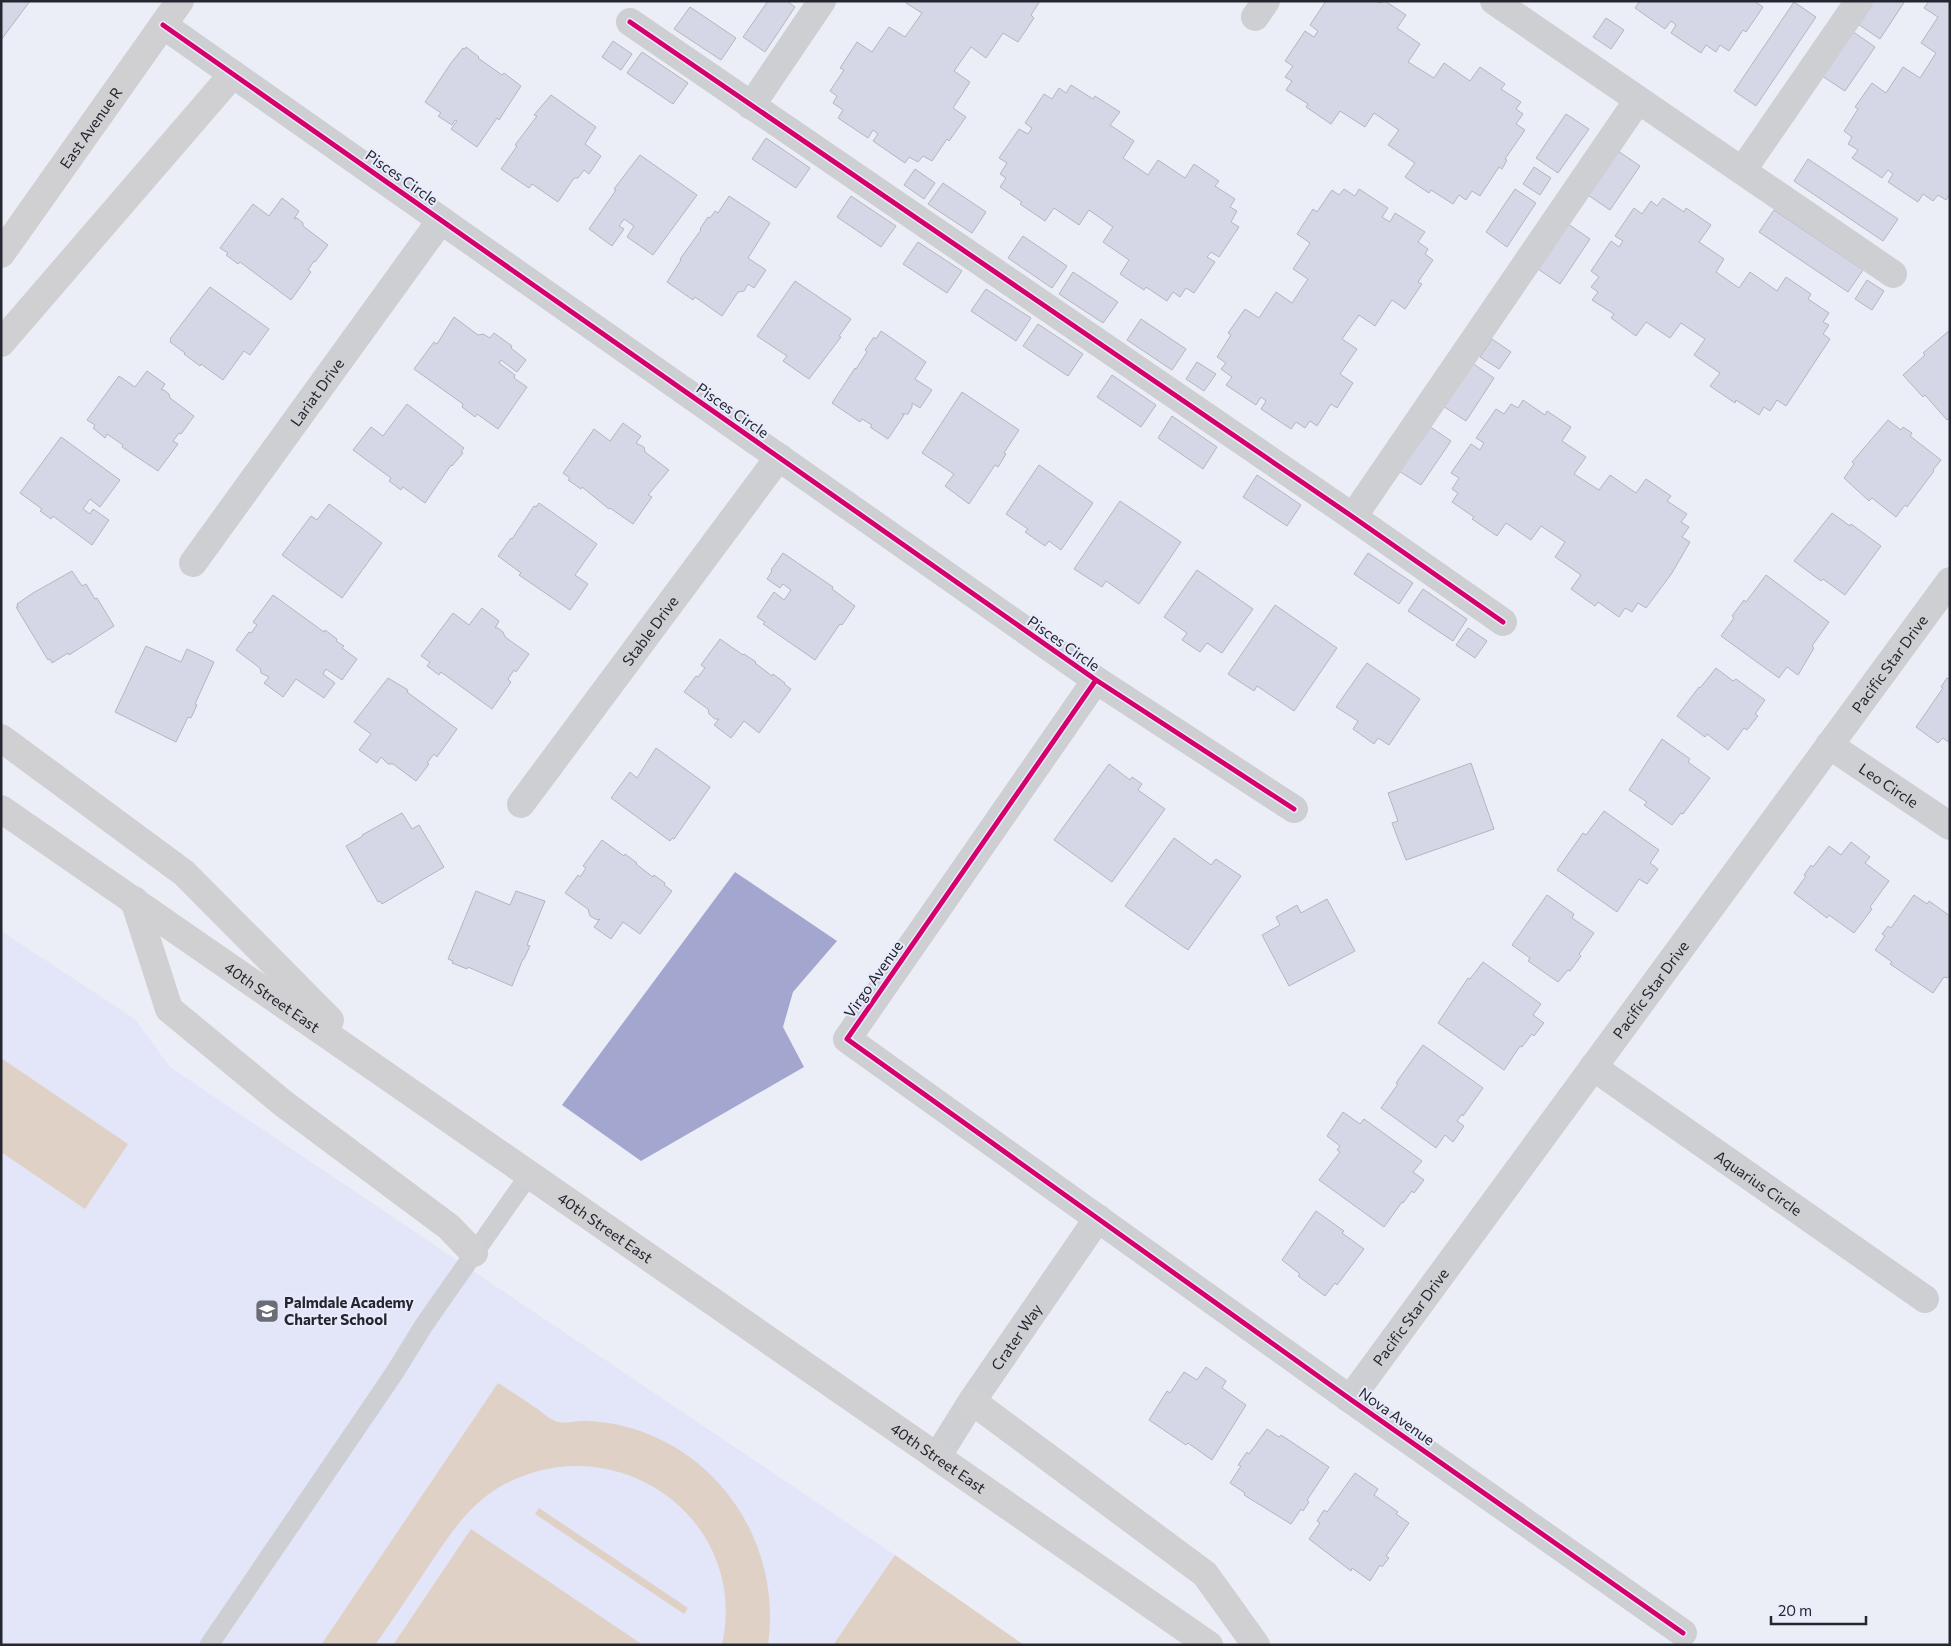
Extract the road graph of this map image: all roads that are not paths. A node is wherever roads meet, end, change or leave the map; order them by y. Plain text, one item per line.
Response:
1 (180, 1) edge
2 (822, 1) edge
3 (1494, 1) edge
4 (1859, 1) edge
5 (630, 22) dead end
6 (162, 25) junction
7 (233, 74) junction
8 (1638, 100) junction
9 (751, 106) junction
10 (1742, 171) junction
11 (441, 220) junction
12 (1, 254) edge
13 (1893, 274) dead end
14 (1, 343) edge
15 (779, 457) junction
16 (1353, 517) junction
17 (193, 563) dead end
18 (1950, 581) edge
19 (1503, 622) dead end
20 (1096, 680) junction
21 (1, 738) edge
22 (1829, 745) junction
23 (521, 804) dead end
24 (1, 809) edge
25 (1294, 809) dead end
26 (1950, 826) edge
27 (134, 900) junction
28 (1593, 1067) junction
29 (378, 1069) junction
30 (529, 1175) junction
31 (1098, 1218) junction
32 (474, 1253) junction
33 (1925, 1299) dead end
34 (1350, 1399) junction
35 (972, 1401) junction
36 (937, 1457) junction
37 (1683, 1632) dead end
38 (209, 1645) edge
39 (1209, 1645) edge
40 (1256, 1645) edge

1 - 6 main road, East Avenue R
2 - 9 street
3 - 8 street
4 - 10 street
5 - 9 street
6 - 7 street, Pisces Circle
6 - 12 main road, East Avenue R
7 - 11 street, Pisces Circle
7 - 14 main road
8 - 10 street
8 - 16 street
9 - 16 street
10 - 13 street
11 - 15 street, Pisces Circle
11 - 17 street, Lariat Drive
15 - 20 street, Pisces Circle
15 - 23 street, Stable Drive
16 - 19 street
18 - 22 street, Pacific Star Drive
20 - 25 street, Pisces Circle
20 - 31 street, Virgo Avenue
21 - 29 main road
22 - 26 street, Leo Circle
22 - 28 street, Pacific Star Drive
24 - 27 main road, 40th Street East
27 - 29 main road, 40th Street East
27 - 32 main road
28 - 33 street, Aquarius Circle
28 - 34 street, Pacific Star Drive
29 - 30 main road, 40th Street East
30 - 32 lane
30 - 36 main road, 40th Street East
31 - 34 street, Nova Avenue
31 - 35 street, Crater Way
32 - 38 lane
34 - 37 street, Nova Avenue
35 - 36 street, Crater Way
35 - 40 main road
36 - 39 main road, 40th Street East

